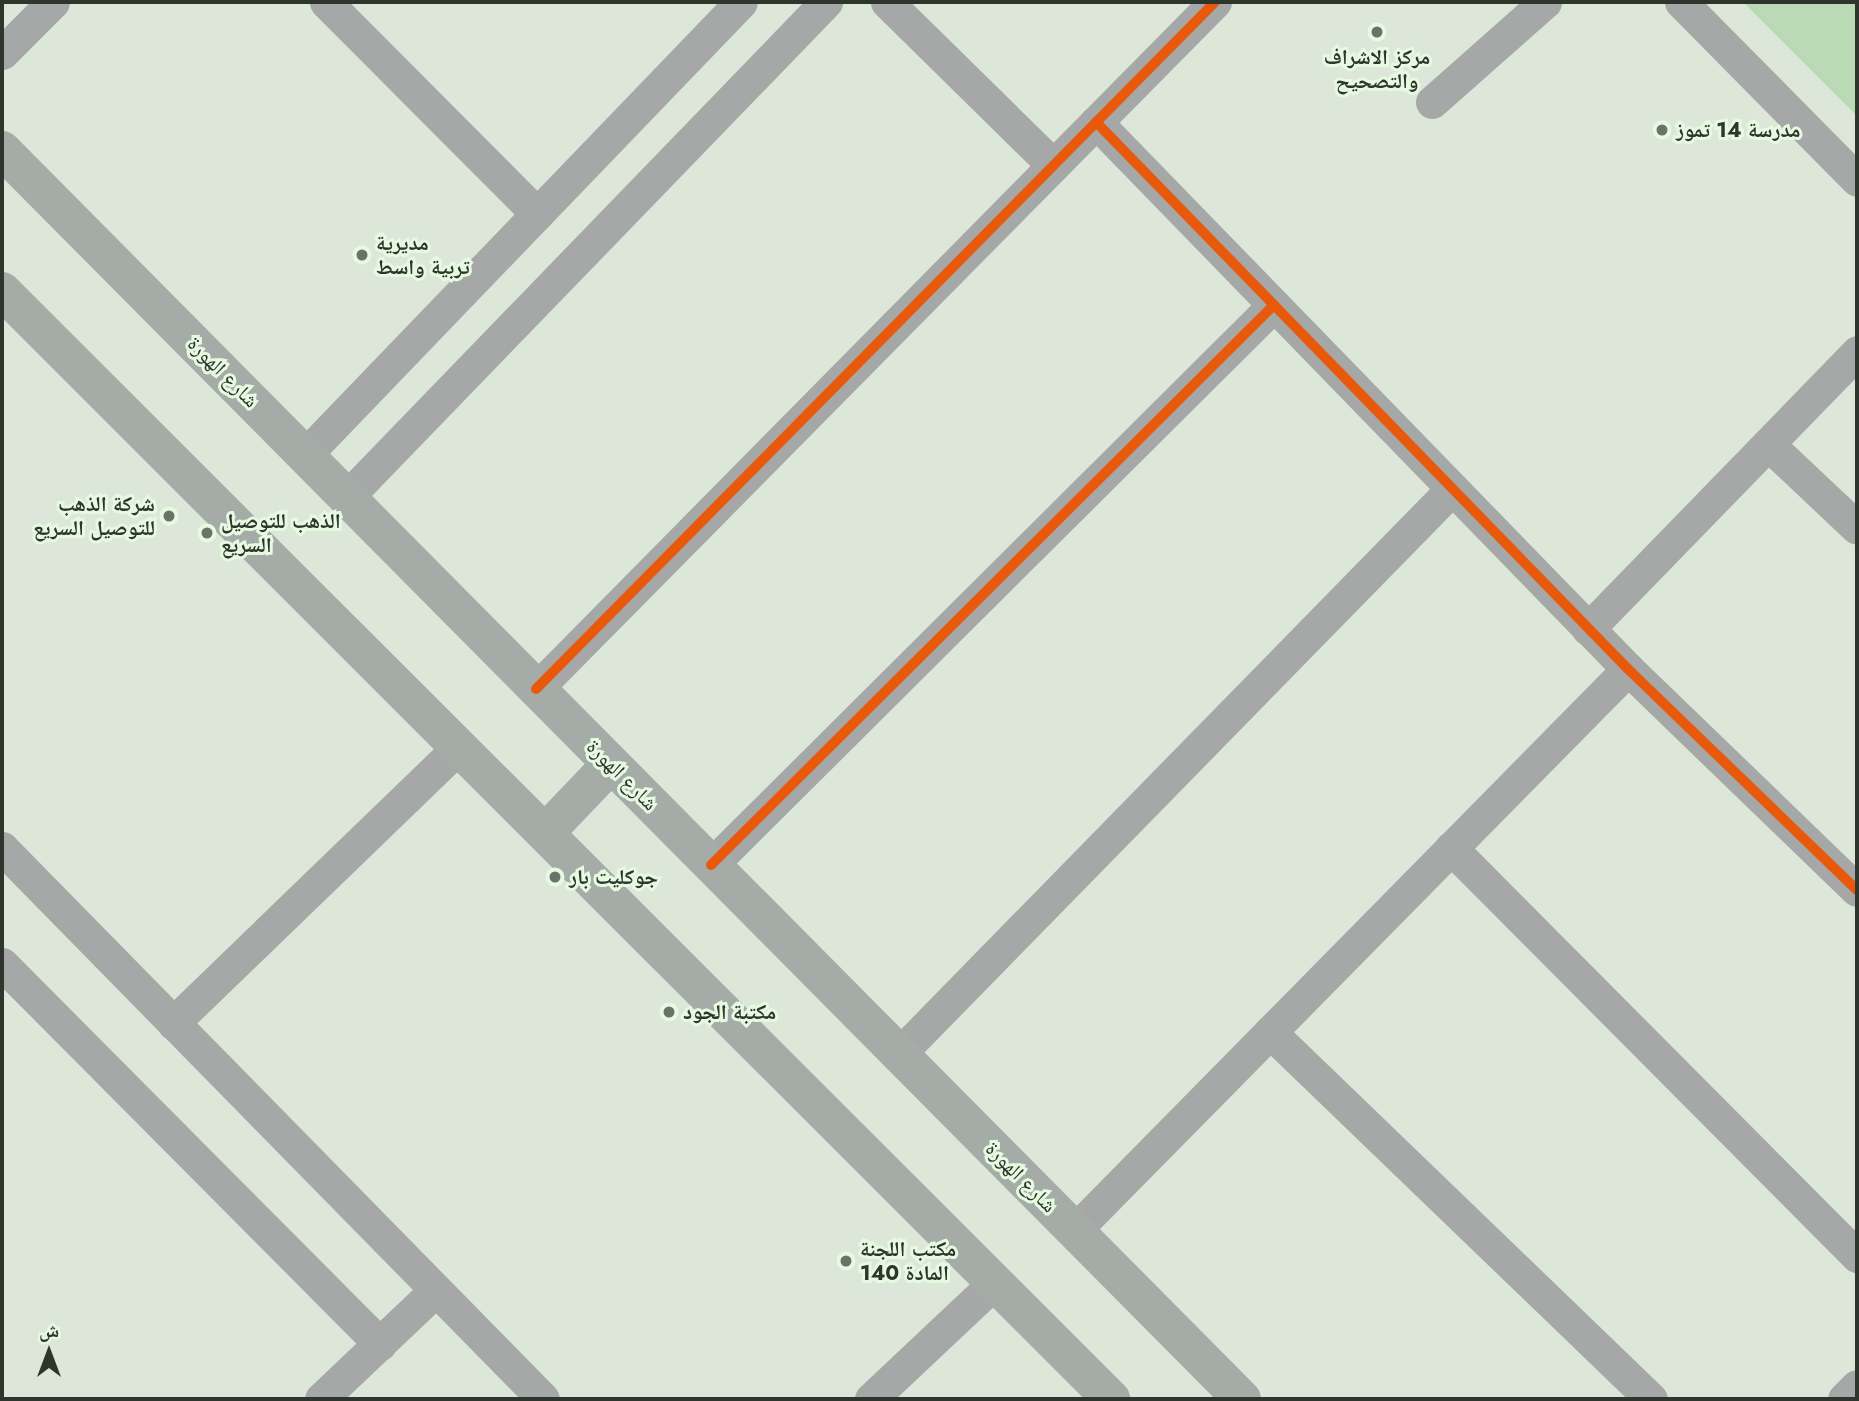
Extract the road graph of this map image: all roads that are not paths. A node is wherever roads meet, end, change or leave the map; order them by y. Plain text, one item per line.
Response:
1 (53, 2) edge
2 (327, 2) edge
3 (741, 2) edge
4 (826, 2) edge
5 (887, 2) edge
6 (1215, 2) edge
7 (1545, 2) edge
8 (1681, 2) edge
9 (2, 53) edge
10 (1432, 102) dead end
11 (1096, 122) junction
12 (2, 150) edge
13 (1053, 165) junction
14 (1857, 180) edge
15 (537, 214) junction
16 (2, 291) edge
17 (1274, 305) junction
18 (1857, 352) edge
19 (1768, 444) junction
20 (306, 454) junction
21 (1452, 489) junction
22 (346, 497) junction
23 (1857, 528) edge
24 (1588, 629) junction
25 (1628, 669) junction
26 (536, 688) junction
27 (459, 747) junction
28 (611, 764) junction
29 (545, 833) junction
30 (2, 848) edge
31 (1451, 848) junction
32 (711, 865) junction
33 (1857, 890) edge
34 (2, 964) edge
35 (173, 1023) junction
36 (1270, 1032) junction
37 (899, 1054) junction
38 (1074, 1231) junction
39 (1857, 1256) edge
40 (995, 1282) junction
41 (436, 1290) junction
42 (380, 1344) junction
43 (1857, 1386) edge
44 (321, 1399) edge
45 (543, 1399) edge
46 (871, 1399) edge
47 (1111, 1399) edge
48 (1242, 1399) edge
49 (1651, 1399) edge
50 (1844, 1399) edge

1 - 9 street
2 - 15 street
3 - 15 street
4 - 22 street
5 - 13 street
6 - 11 street
7 - 10 street
8 - 14 street
11 - 13 street
11 - 17 street
12 - 20 main road, شارع الهورة
13 - 26 street
15 - 20 street
16 - 27 main road
17 - 21 street
17 - 32 street
18 - 19 street
19 - 23 street
19 - 24 street
20 - 22 main road, شارع الهورة
21 - 24 street
21 - 37 street
22 - 26 main road, شارع الهورة
24 - 25 street
25 - 31 street
25 - 33 street
26 - 28 main road, شارع الهورة
27 - 29 main road
27 - 35 street
28 - 29 main road
28 - 32 main road, شارع الهورة
29 - 40 main road
30 - 35 street
31 - 36 street
31 - 39 street
32 - 37 main road, شارع الهورة
34 - 42 street
35 - 41 street
36 - 38 street
36 - 49 street
37 - 38 main road, شارع الهورة
38 - 48 main road, شارع الهورة
40 - 46 street
40 - 47 main road
41 - 42 street
41 - 45 street
42 - 44 street
43 - 50 street

